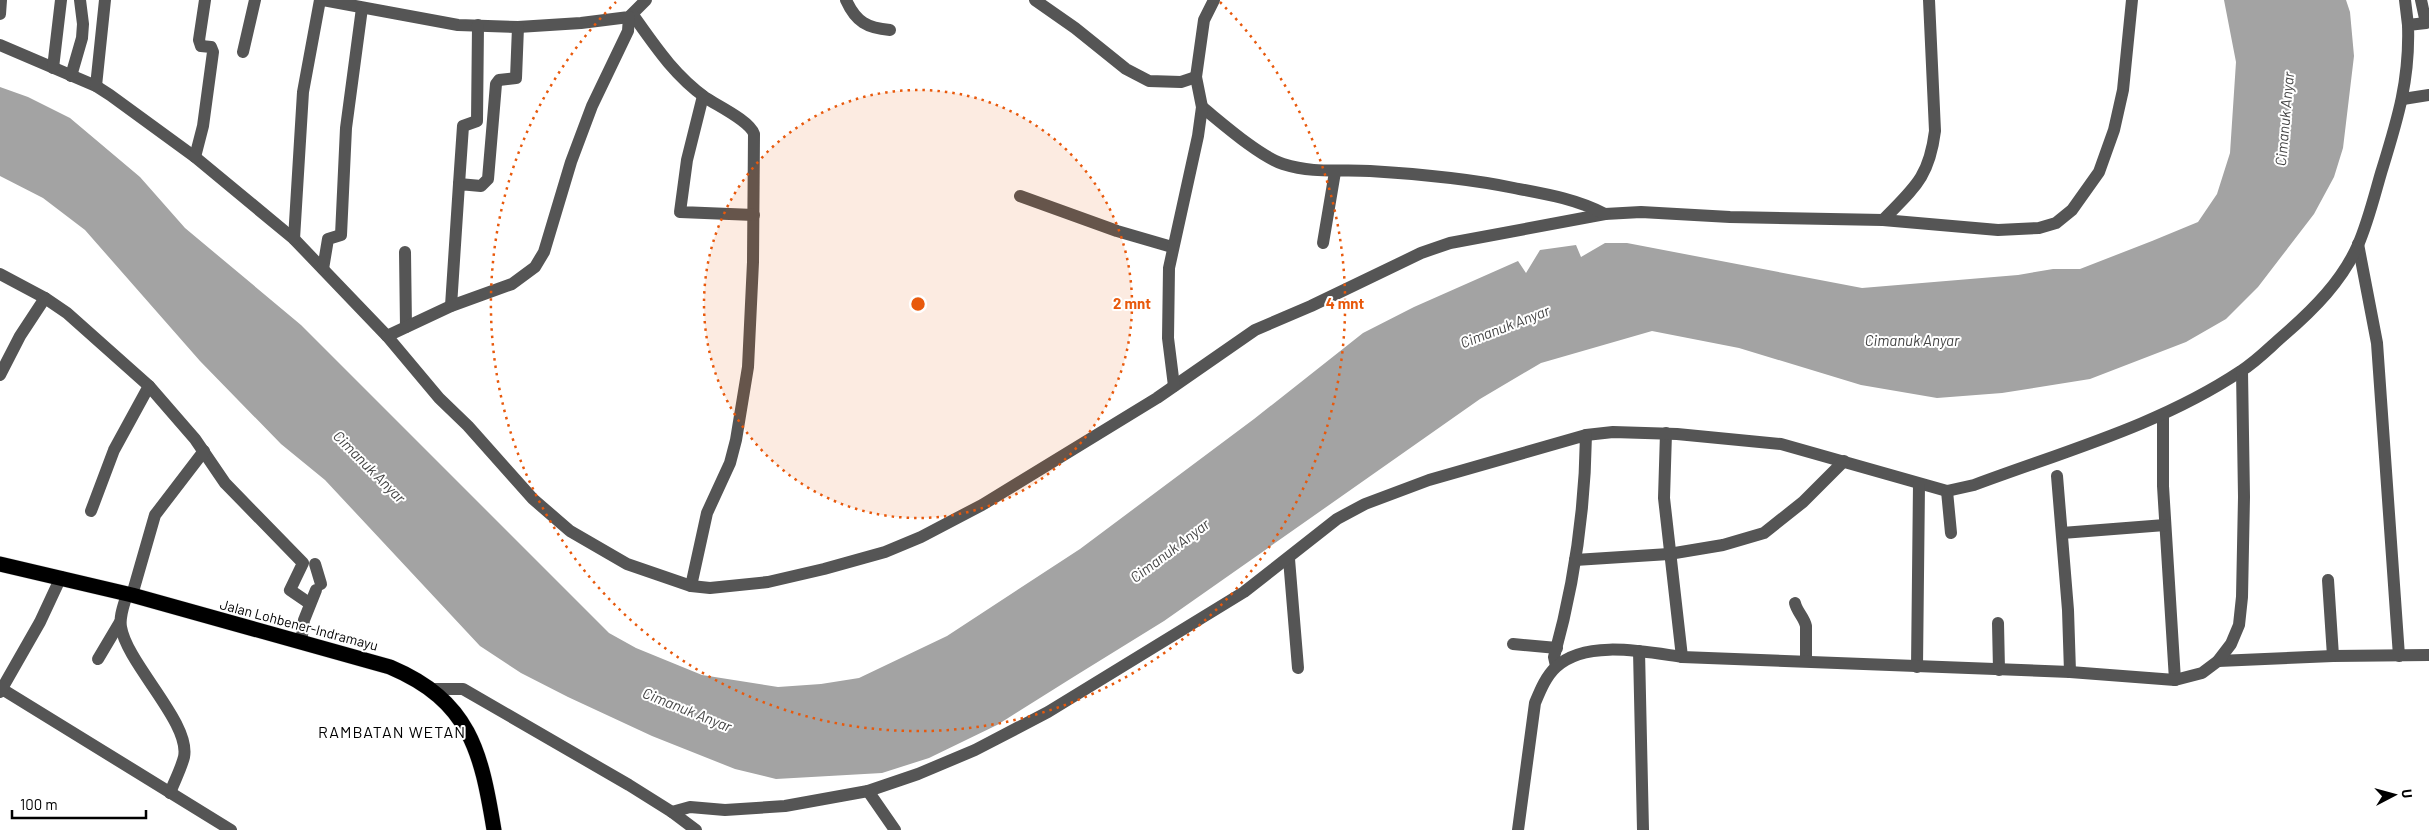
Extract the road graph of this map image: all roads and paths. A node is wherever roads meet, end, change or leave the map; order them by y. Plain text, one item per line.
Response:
1 (1, 0) edge
2 (61, 0) edge
3 (80, 0) edge
4 (105, 0) edge
5 (205, 0) edge
6 (255, 0) edge
7 (321, 0) edge
8 (646, 0) edge
9 (846, 0) edge
10 (1035, 0) edge
11 (1214, 0) edge
12 (1929, 0) edge
13 (2132, 0) edge
14 (2405, 0) edge
15 (2421, 0) edge
16 (362, 8) junction
17 (0, 14) edge
18 (631, 16) junction
19 (2419, 24) edge
20 (478, 25) junction
21 (518, 27) junction
22 (890, 30) dead end
23 (0, 45) edge
24 (243, 52) dead end
25 (53, 68) junction
26 (71, 76) junction
27 (1196, 76) junction
28 (96, 86) junction
29 (2429, 95) edge
30 (703, 96) junction
31 (2403, 99) junction
32 (1202, 107) junction
33 (195, 157) junction
34 (1335, 172) junction
35 (459, 184) junction
36 (1020, 196) dead end
37 (1605, 214) junction
38 (754, 215) junction
39 (1882, 220) junction
40 (294, 239) junction
41 (1324, 243) dead end
42 (2358, 244) junction
43 (1172, 247) junction
44 (405, 252) dead end
45 (323, 269) junction
46 (0, 274) edge
47 (45, 298) junction
48 (451, 306) junction
49 (406, 327) junction
50 (387, 336) junction
51 (6, 348) edge
52 (2242, 371) junction
53 (0, 375) edge
54 (149, 386) junction
55 (1174, 386) junction
56 (2163, 416) junction
57 (1666, 434) junction
58 (1586, 435) junction
59 (204, 450) junction
60 (1844, 461) junction
61 (2057, 476) dead end
62 (1919, 484) junction
63 (1947, 492) junction
64 (91, 511) dead end
65 (2165, 525) junction
66 (1951, 533) dead end
67 (2062, 533) junction
68 (1670, 554) junction
69 (1289, 559) junction
70 (1575, 560) junction
71 (0, 564) edge
72 (315, 564) dead end
73 (62, 577) junction
74 (2328, 580) dead end
75 (691, 586) junction
76 (129, 594) junction
77 (1794, 602) dead end
78 (309, 603) junction
79 (120, 622) junction
80 (1998, 623) dead end
81 (301, 644) junction
82 (1513, 644) dead end
83 (1557, 648) junction
84 (2333, 650) junction
85 (2399, 651) junction
86 (2429, 655) edge
87 (1639, 657) junction
88 (1682, 657) junction
89 (98, 659) dead end
90 (2226, 660) junction
91 (1806, 661) junction
92 (1556, 666) junction
93 (1917, 667) junction
94 (1298, 668) dead end
95 (1999, 670) junction
96 (2070, 672) junction
97 (2176, 680) junction
98 (2, 686) edge
99 (433, 690) junction
100 (171, 788) junction
101 (868, 791) junction
102 (672, 812) junction
103 (688, 828) edge
104 (231, 830) edge
105 (494, 830) edge
106 (895, 830) edge
107 (1518, 830) edge
108 (1643, 830) edge

1 - 17 street
2 - 25 street
3 - 26 street
4 - 28 street
5 - 33 street
6 - 24 street
7 - 16 street
7 - 40 street
8 - 18 street
9 - 22 street
10 - 27 street
11 - 27 street
12 - 39 street
13 - 39 street
14 - 19 street
15 - 19 street
16 - 20 street
16 - 45 street
18 - 21 street
18 - 30 street
18 - 48 street
19 - 31 street
20 - 21 street
20 - 35 street
21 - 35 street
23 - 25 street
25 - 26 street
26 - 28 street
27 - 32 street
28 - 33 street
29 - 31 street
30 - 38 street
30 - 38 street
31 - 42 street
32 - 34 street
32 - 43 street
33 - 40 street
34 - 37 street
34 - 41 street
35 - 48 street
36 - 43 street
37 - 39 street
37 - 55 street
38 - 75 street
40 - 45 street
42 - 52 street
42 - 85 street
43 - 55 street
44 - 49 street
45 - 50 street
46 - 47 street
47 - 51 street
47 - 54 street
48 - 49 street
49 - 50 street
50 - 75 street
51 - 53 street
52 - 56 street
52 - 90 street
54 - 59 street
54 - 64 street
55 - 75 street
56 - 63 street
56 - 65 street
57 - 58 street
57 - 60 street
57 - 68 street
58 - 69 street
58 - 70 street
59 - 76 street
59 - 78 street
60 - 62 street
60 - 68 street
61 - 67 street
62 - 63 street
62 - 93 street
63 - 66 street
65 - 67 street
65 - 97 street
67 - 96 street
68 - 70 street
68 - 88 street
69 - 94 street
69 - 101 street
70 - 83 street
71 - 73 highway, Jalan Lohbener-Indramayu
72 - 78 street
73 - 76 highway, Jalan Lohbener-Indramayu
73 - 98 street
74 - 84 street
76 - 79 street
76 - 81 highway, Jalan Lohbener-Indramayu
77 - 91 street
78 - 81 street
79 - 89 street
79 - 100 street
80 - 95 street
81 - 99 highway, Jalan Lohbener-Indramayu
82 - 83 street
83 - 92 street
84 - 85 street
84 - 90 street
85 - 86 street
87 - 88 street
87 - 92 street
87 - 108 street
88 - 91 street
90 - 97 street
91 - 93 street
92 - 107 street
93 - 95 street
95 - 96 street
96 - 97 street
98 - 100 street
99 - 102 street
99 - 105 highway, Jalan Lohbener-Indramayu
100 - 104 street
101 - 102 street
101 - 106 street
102 - 103 street

